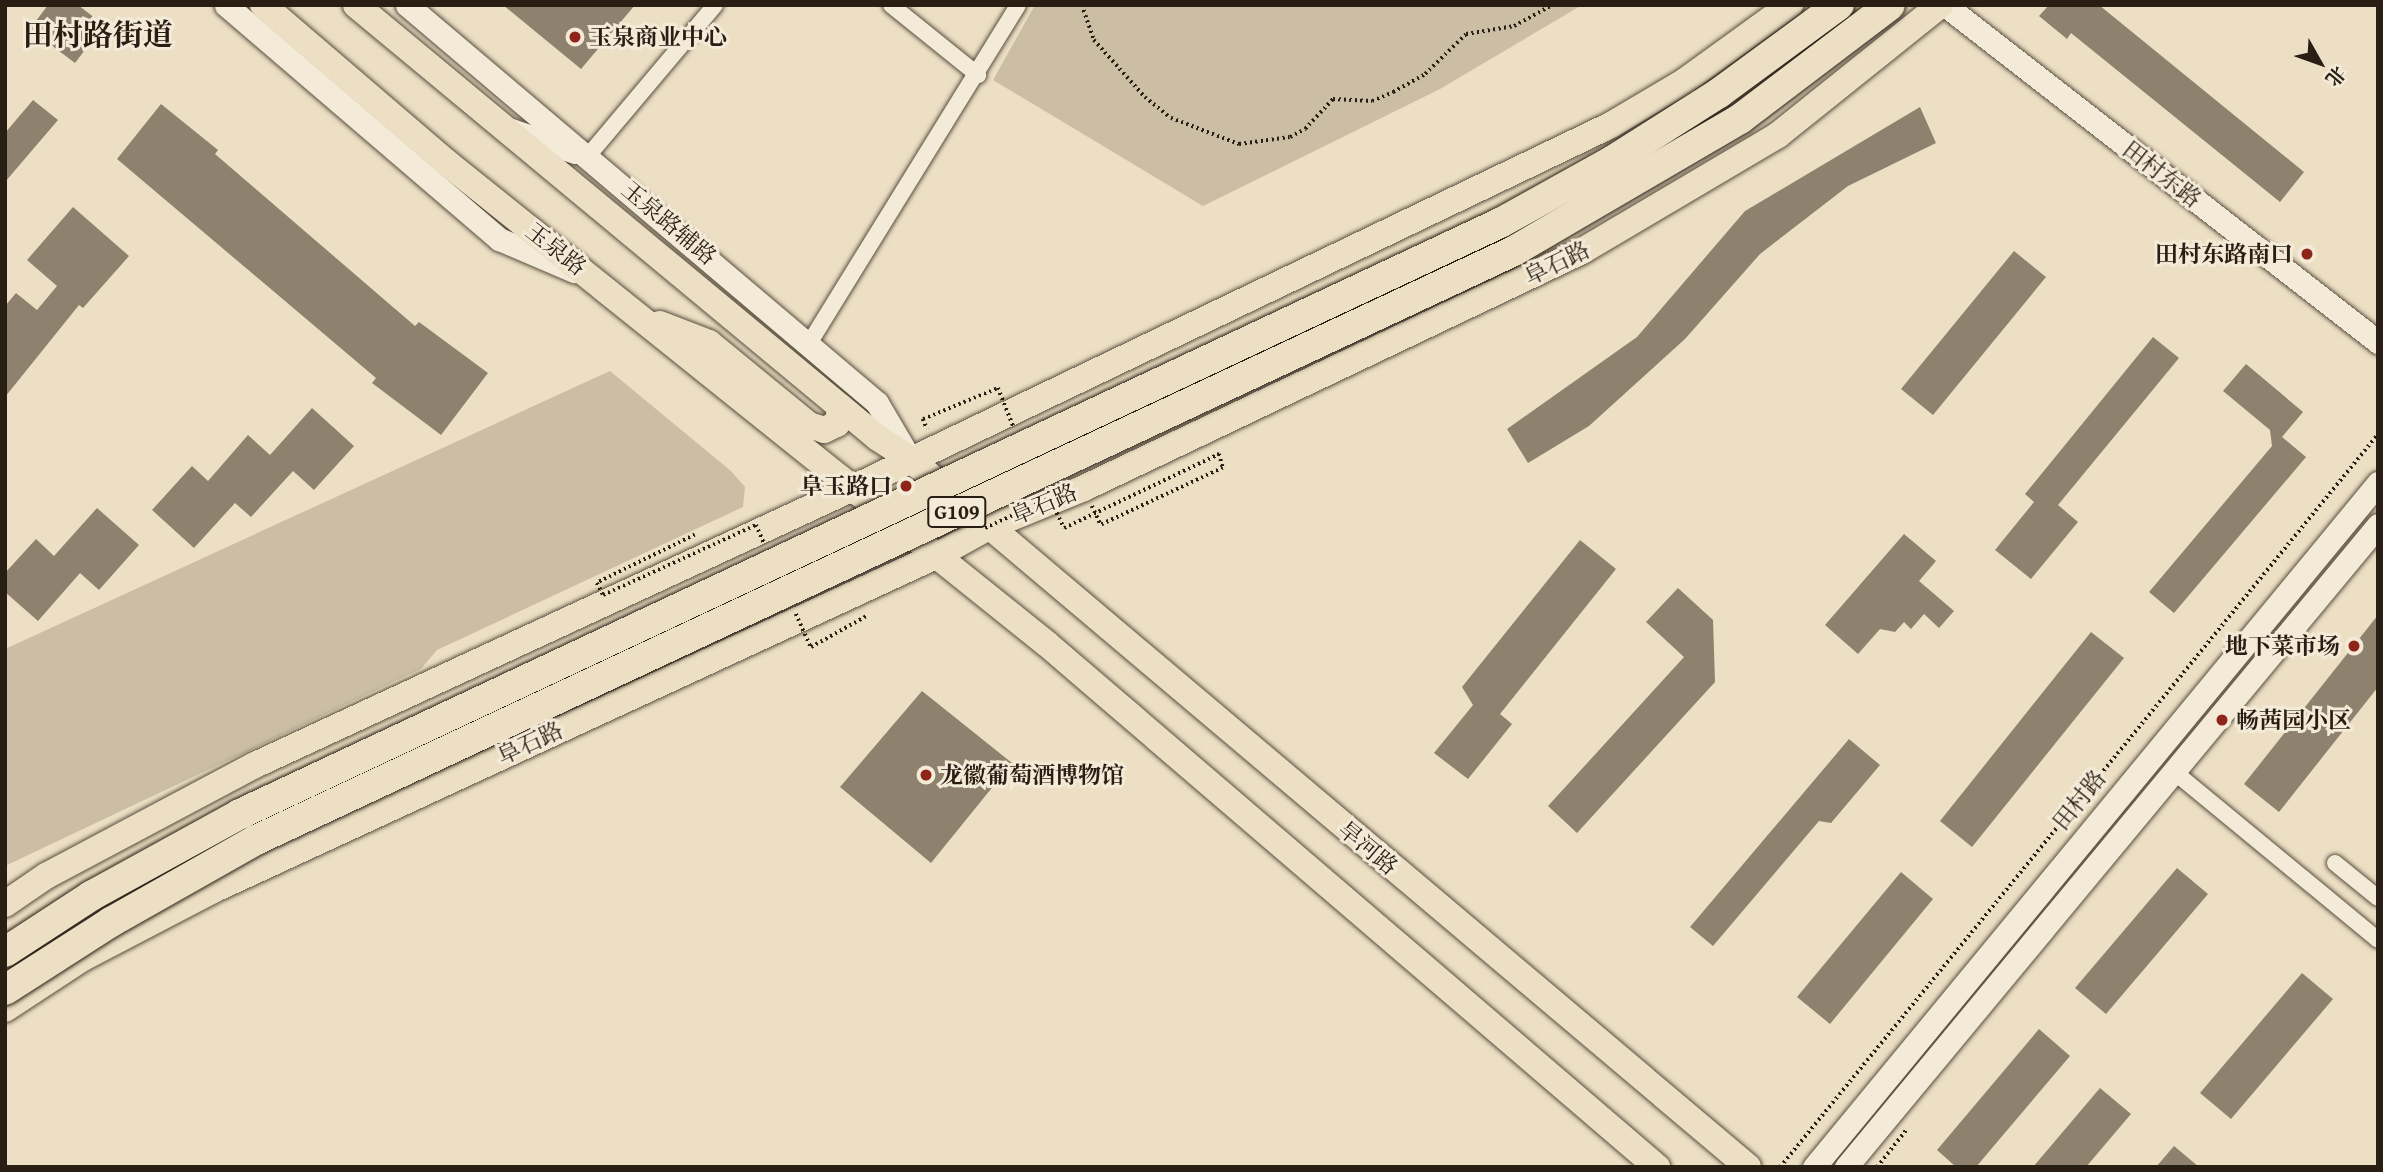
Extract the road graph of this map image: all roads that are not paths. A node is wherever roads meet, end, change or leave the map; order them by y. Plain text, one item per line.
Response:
1 (226, 5) edge
2 (263, 5) edge
3 (356, 5) edge
4 (407, 5) edge
5 (715, 5) edge
6 (891, 5) edge
7 (1018, 5) edge
8 (1790, 5) edge
9 (1839, 5) edge
10 (1890, 5) edge
11 (1943, 5) edge
12 (978, 75) junction
13 (503, 127) junction
14 (588, 156) junction
15 (596, 281) junction
16 (639, 316) junction
17 (810, 342) junction
18 (2378, 342) edge
19 (841, 407) junction
20 (910, 459) junction
21 (2378, 483) edge
22 (851, 489) junction
23 (2378, 524) edge
24 (987, 528) junction
25 (936, 556) junction
26 (2172, 770) junction
27 (2335, 863) dead end
28 (2378, 898) edge
29 (5, 904) edge
30 (2378, 940) edge
31 (5, 952) edge
32 (5, 990) edge
33 (5, 1009) edge
34 (1657, 1167) edge
35 (1748, 1167) edge
36 (1814, 1167) edge
37 (1846, 1167) edge

1 - 15 street
2 - 15 main road, 玉泉路
3 - 13 main road
4 - 14 street, 玉泉路辅路
5 - 14 street
6 - 12 street
7 - 12 street
8 - 20 main road
9 - 31 highway, G109, bridge
10 - 32 highway, 阜石路 / G109, bridge
11 - 18 street, 田村东路
11 - 24 main road, 阜石路
12 - 17 street
13 - 14 street
13 - 19 main road
14 - 17 street, 玉泉路辅路
15 - 16 main road, 玉泉路
16 - 19 main road
16 - 22 main road, 玉泉路
17 - 20 street, 玉泉路辅路
19 - 20 main road
20 - 22 main road
20 - 24 main road, 旱河路
21 - 36 street, 田村路
22 - 25 main road, 玉泉路
22 - 29 main road
23 - 26 street
24 - 25 main road, 阜石路
24 - 35 main road, 旱河路
25 - 33 main road, 阜石路
25 - 34 main road
26 - 30 street
26 - 37 street
27 - 28 street

